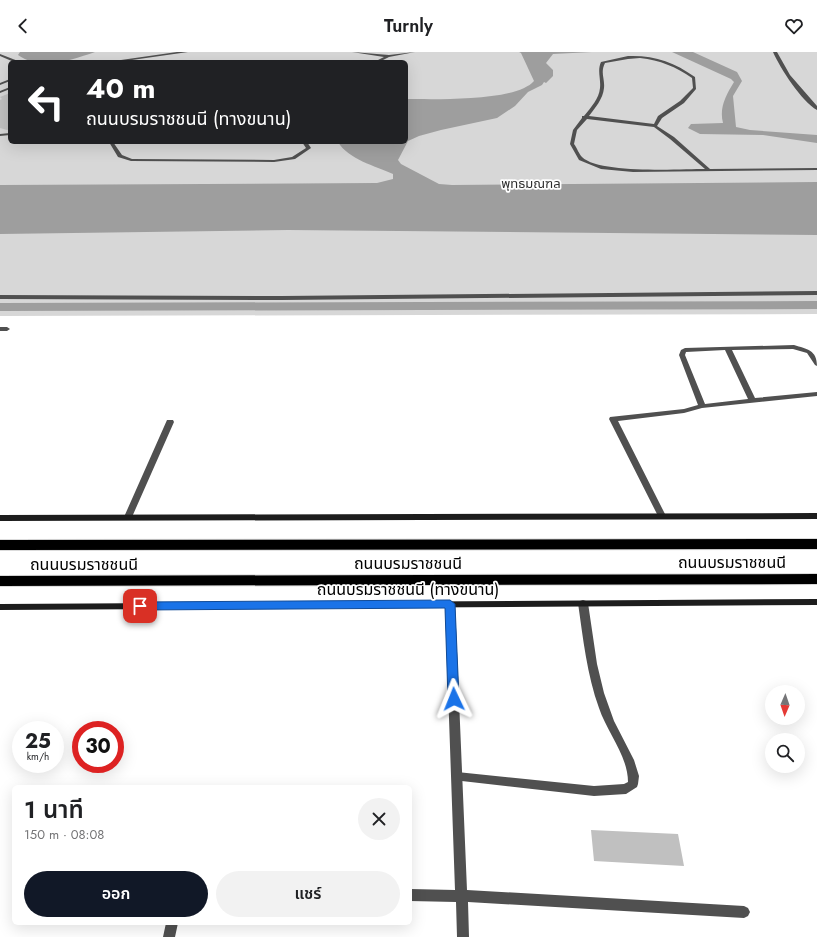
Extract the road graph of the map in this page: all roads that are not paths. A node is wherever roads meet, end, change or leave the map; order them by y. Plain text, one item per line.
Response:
1 (186, 52) edge
2 (354, 52) edge
3 (413, 52) edge
4 (776, 52) edge
5 (0, 55) edge
6 (389, 56) junction
7 (12, 60) edge
8 (124, 60) edge
9 (380, 60) edge
10 (814, 104) edge
11 (817, 109) edge
12 (584, 117) junction
13 (655, 126) junction
14 (112, 144) edge
15 (306, 144) edge
16 (708, 169) junction
17 (817, 169) edge
18 (817, 293) edge
19 (0, 297) edge
20 (728, 349) junction
21 (817, 364) edge
22 (817, 394) edge
23 (753, 401) junction
24 (702, 406) junction
25 (170, 422) dead end
26 (662, 516) junction
27 (817, 516) edge
28 (128, 517) junction
29 (0, 518) edge
30 (817, 544) edge
31 (0, 545) edge
32 (817, 578) edge
33 (0, 581) edge
34 (817, 602) edge
35 (583, 603) junction
36 (450, 604) junction
37 (0, 606) edge
38 (457, 777) junction
39 (412, 895) edge
40 (462, 896) junction
41 (744, 912) dead end
42 (172, 925) edge
43 (169, 937) edge
44 (463, 937) edge

1 - 8 street
2 - 6 street
3 - 6 street
4 - 10 street
5 - 7 street
6 - 9 street
10 - 11 street
12 - 13 street
12 - 13 street
12 - 16 street
13 - 16 street
14 - 15 street
16 - 17 street
18 - 19 street
20 - 21 street
20 - 23 street
20 - 24 street
22 - 23 street
23 - 24 street
24 - 26 street
25 - 28 street
26 - 27 main road
26 - 28 main road
28 - 29 main road
30 - 31 highway, ถนนบรมราชชนนี
32 - 33 highway, ถนนบรมราชชนนี
34 - 35 main road, ถนนบรมราชชนนี (ทางขนาน)
35 - 36 main road, ถนนบรมราชชนนี (ทางขนาน)
35 - 38 street
36 - 37 main road, ถนนบรมราชชนนี (ทางขนาน)
36 - 38 street
38 - 40 street
39 - 40 street
40 - 41 street
40 - 44 street
42 - 43 street

